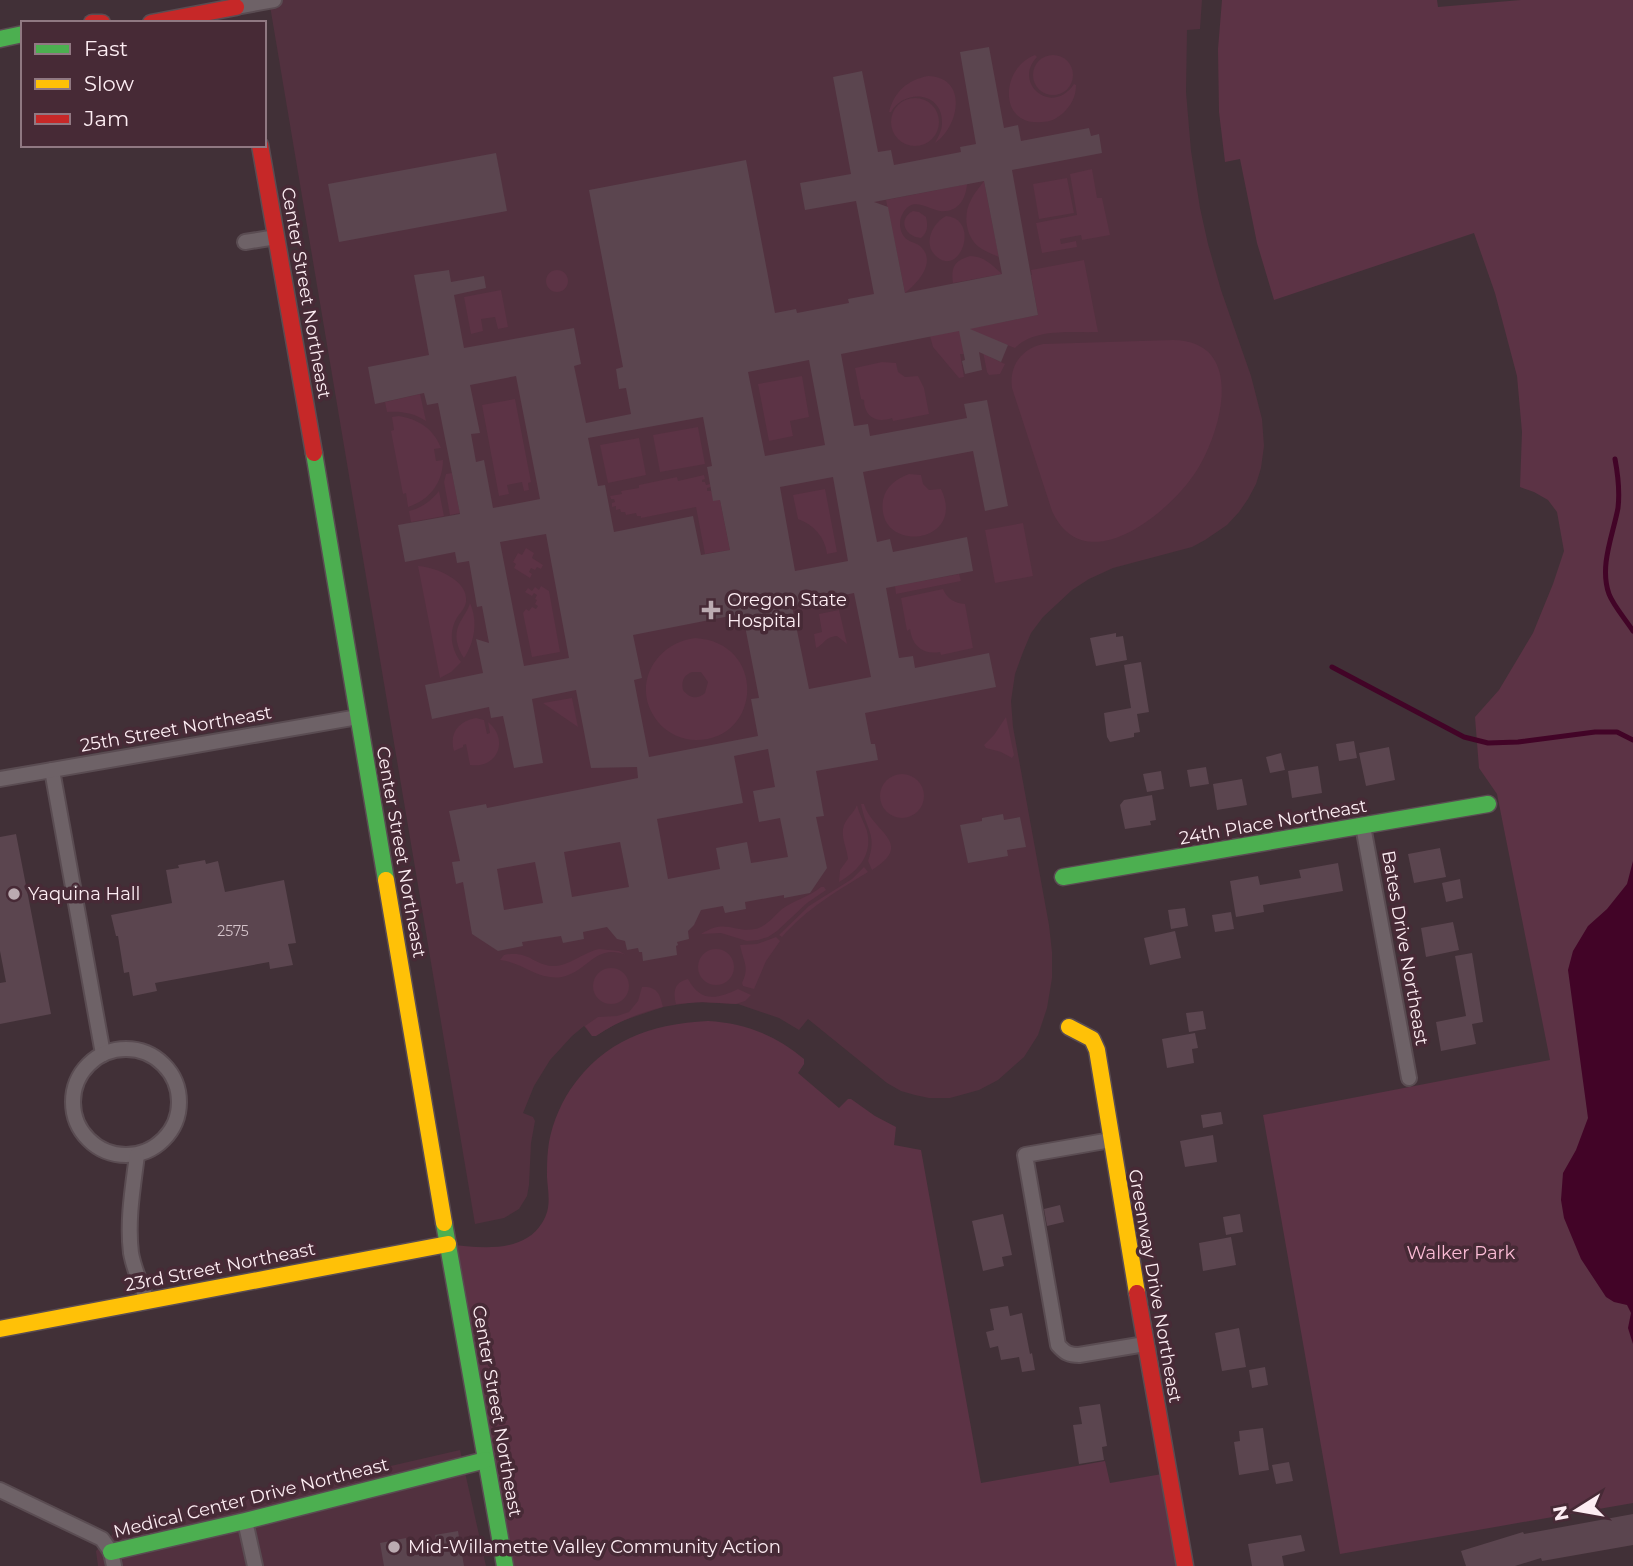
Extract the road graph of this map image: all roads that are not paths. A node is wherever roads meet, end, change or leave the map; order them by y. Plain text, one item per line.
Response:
1 (274, 0) edge
2 (237, 10) edge
3 (164, 21) edge
4 (21, 34) edge
5 (0, 39) edge
6 (260, 147) edge
7 (276, 237) junction
8 (245, 242) dead end
9 (358, 718) junction
10 (52, 770) junction
11 (0, 779) edge
12 (1489, 804) dead end
13 (1363, 826) junction
14 (1063, 877) dead end
15 (1069, 1027) dead end
16 (103, 1054) junction
17 (1409, 1077) dead end
18 (1111, 1140) junction
19 (137, 1155) junction
20 (448, 1244) junction
21 (147, 1300) junction
22 (0, 1329) edge
23 (1145, 1344) junction
24 (486, 1460) junction
25 (0, 1490) edge
26 (244, 1521) junction
27 (112, 1559) edge
28 (255, 1566) edge
29 (505, 1566) edge
30 (1185, 1566) edge

1 - 2 street
2 - 3 street
4 - 5 street
6 - 7 street, Center Street Northeast
7 - 8 street
7 - 9 street, Center Street Northeast
9 - 10 street, 25th Street Northeast
9 - 20 street, Center Street Northeast
10 - 11 street, 25th Street Northeast
10 - 16 street
12 - 13 street, 24th Place Northeast
13 - 14 street, 24th Place Northeast
13 - 17 street, Bates Drive Northeast
15 - 18 street, Greenway Drive Northeast
16 - 19 street
16 - 19 street
18 - 23 street, Greenway Drive Northeast
18 - 23 street
19 - 21 street
20 - 21 street, 23rd Street Northeast
20 - 24 street, Center Street Northeast
21 - 22 street, 23rd Street Northeast
23 - 30 street, Greenway Drive Northeast
24 - 26 street, Medical Center Drive Northeast
24 - 29 street, Center Street Northeast
25 - 27 street, Medical Center Drive Northeast
26 - 27 street, Medical Center Drive Northeast
26 - 28 street

